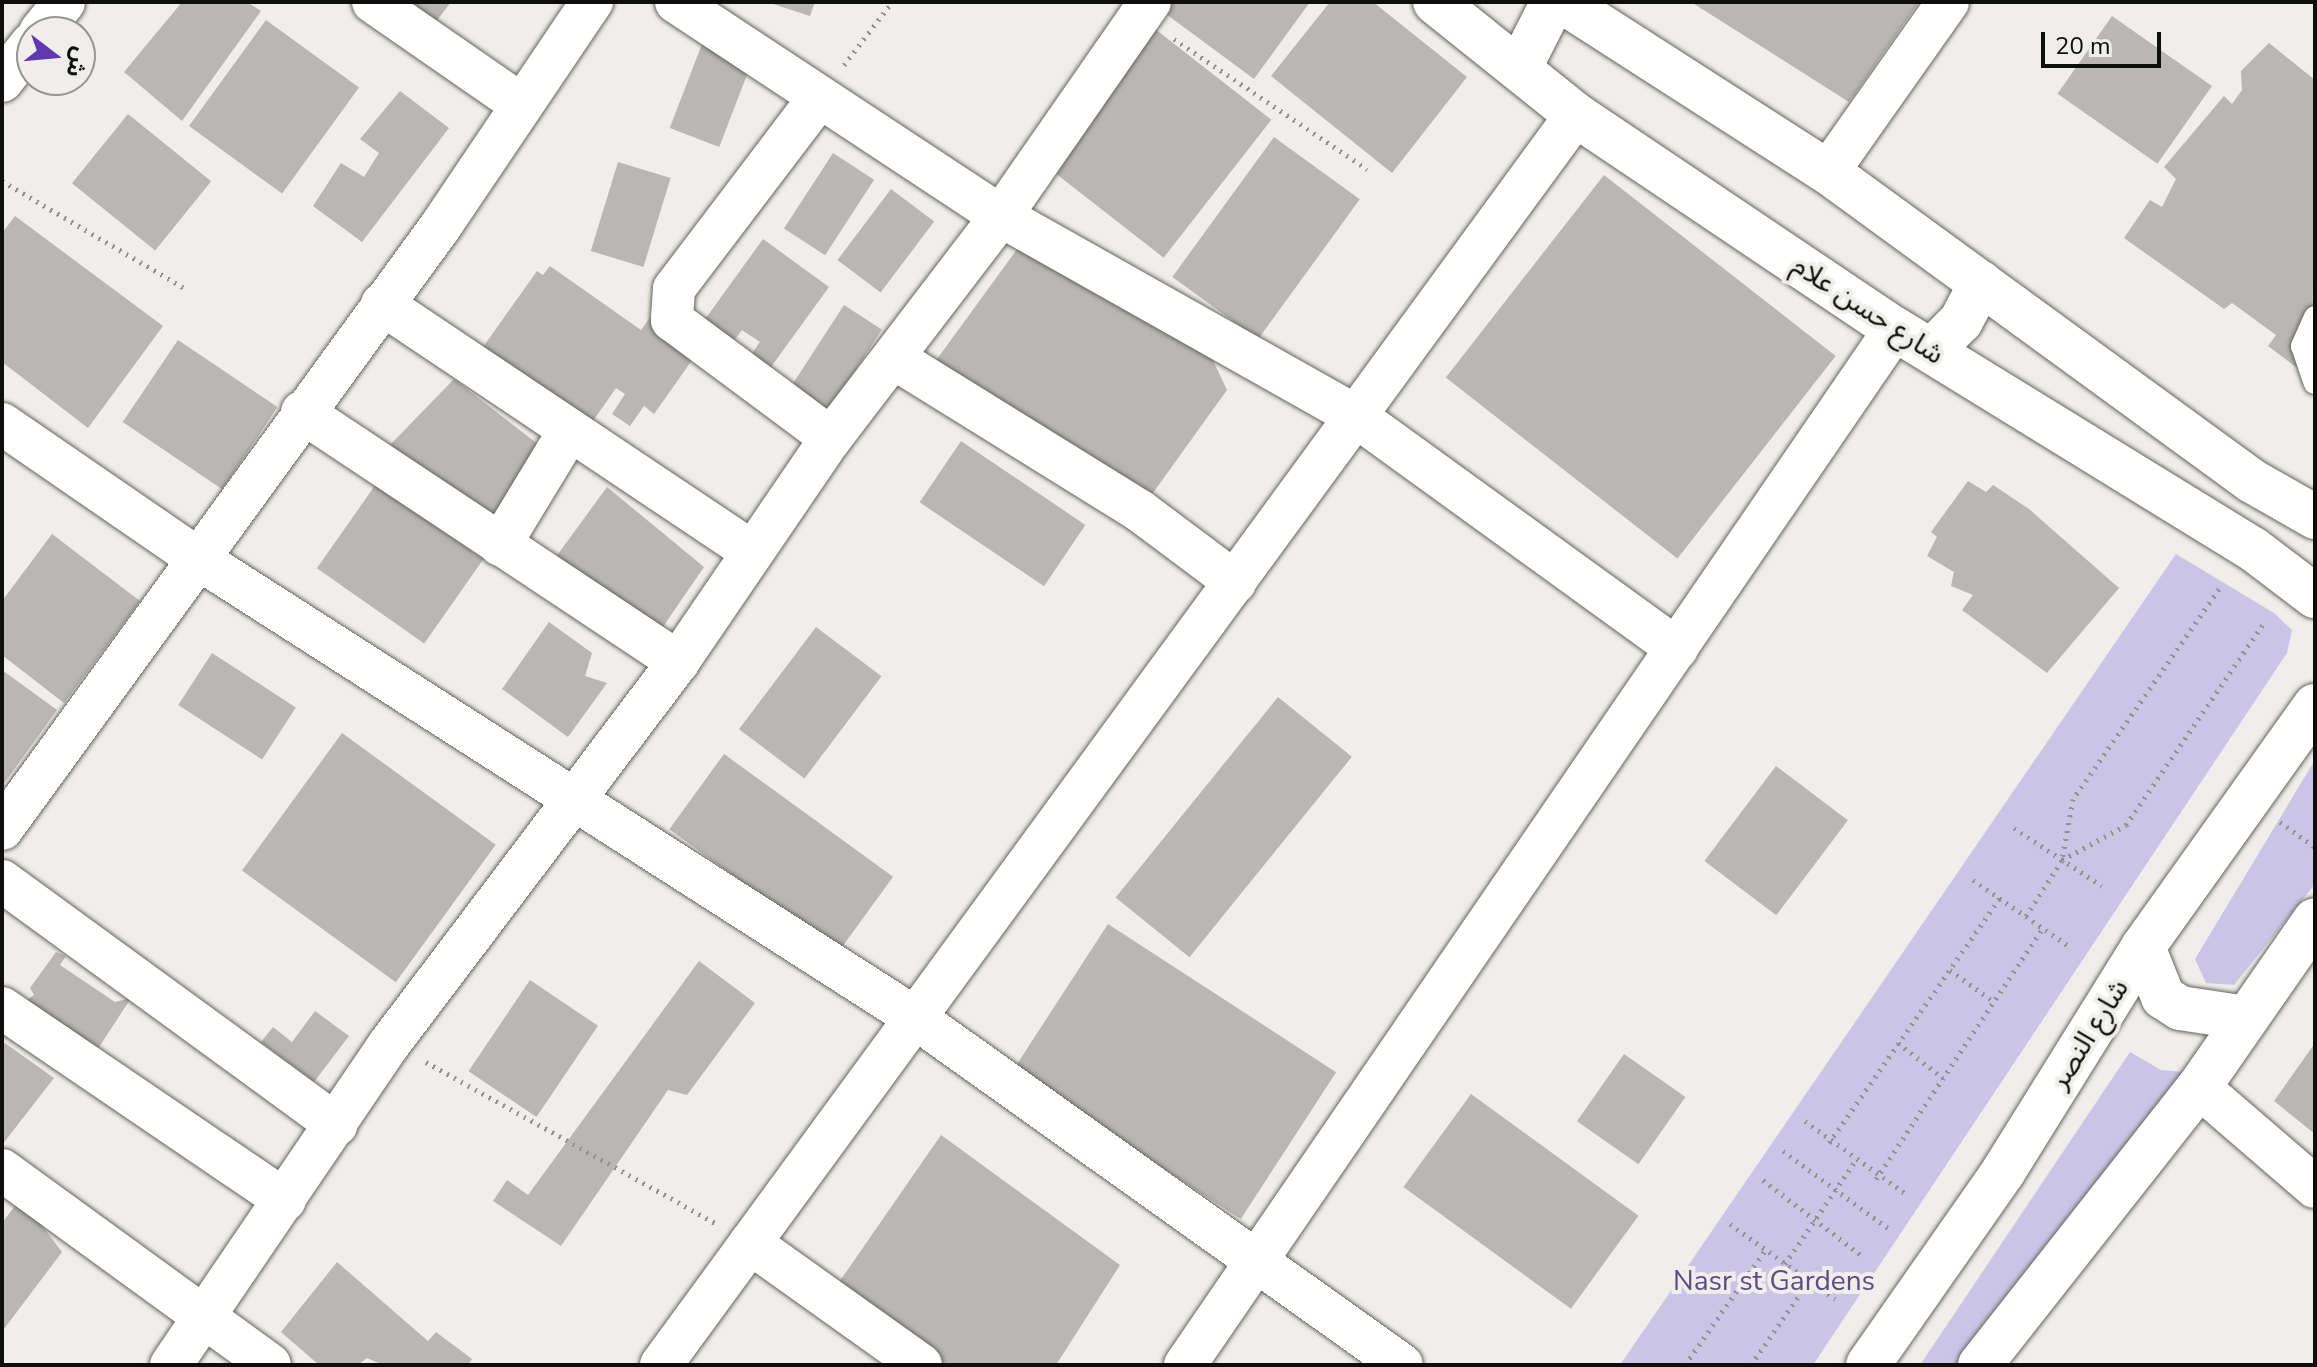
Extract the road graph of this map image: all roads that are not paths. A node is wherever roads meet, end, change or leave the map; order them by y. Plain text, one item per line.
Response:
1 (373, 2) edge
2 (592, 2) edge
3 (676, 2) edge
4 (1435, 2) edge
5 (1553, 2) edge
6 (1563, 2) edge
7 (1948, 2) edge
8 (1137, 7) edge
9 (16, 63) edge
10 (1520, 67) junction
11 (2, 81) edge
12 (818, 99) junction
13 (522, 105) junction
14 (1576, 115) junction
15 (1828, 172) junction
16 (1001, 216) junction
17 (1981, 283) junction
18 (382, 304) junction
19 (2315, 317) edge
20 (1913, 340) junction
21 (895, 359) junction
22 (2315, 383) edge
23 (302, 412) junction
24 (1357, 417) junction
25 (2, 424) edge
26 (569, 431) junction
27 (831, 438) junction
28 (2315, 517) edge
29 (500, 545) junction
30 (752, 552) junction
31 (194, 556) junction
32 (1235, 582) junction
33 (2315, 596) edge
34 (1677, 649) junction
35 (678, 662) junction
36 (2315, 706) edge
37 (574, 797) junction
38 (2, 829) edge
39 (2, 881) edge
40 (2315, 920) edge
41 (2143, 947) junction
42 (2, 1008) edge
43 (914, 1017) junction
44 (2246, 1018) junction
45 (2199, 1087) junction
46 (336, 1125) junction
47 (2, 1170) edge
48 (2315, 1187) edge
49 (285, 1200) junction
50 (750, 1243) junction
51 (1258, 1263) junction
52 (204, 1319) junction
53 (171, 1365) edge
54 (270, 1365) edge
55 (661, 1365) edge
56 (921, 1365) edge
57 (1185, 1365) edge
58 (1402, 1365) edge
59 (1868, 1365) edge
60 (1980, 1365) edge

1 - 13 street
2 - 13 street
3 - 12 street
4 - 10 street, شارع حسن علام
5 - 10 street
6 - 15 street
7 - 15 street
8 - 16 street
9 - 11 street
10 - 14 street, شارع حسن علام
12 - 16 street
12 - 27 street
13 - 18 street
14 - 20 street, شارع حسن علام
14 - 24 street
15 - 17 street
16 - 21 street
16 - 24 street
17 - 20 street
17 - 28 street
18 - 23 street
18 - 26 street
19 - 22 lane
20 - 33 street, شارع حسن علام
20 - 34 street
21 - 27 street
21 - 32 street
23 - 29 street
23 - 31 street
24 - 32 street
24 - 34 street
25 - 31 street
26 - 29 street
26 - 30 street
27 - 30 street
29 - 35 street
30 - 35 street
31 - 37 street
31 - 38 street
32 - 43 street
34 - 51 street
35 - 37 street
36 - 41 street, شارع النصر
37 - 43 street
37 - 46 street
39 - 46 street
40 - 44 street
41 - 44 street
41 - 59 street, شارع النصر
42 - 49 street
43 - 50 street
43 - 51 street
44 - 45 street
45 - 48 street
45 - 60 street
46 - 49 street
47 - 52 street
49 - 52 street
50 - 55 street
50 - 56 street
51 - 57 street
51 - 58 street
52 - 53 street
52 - 54 street

